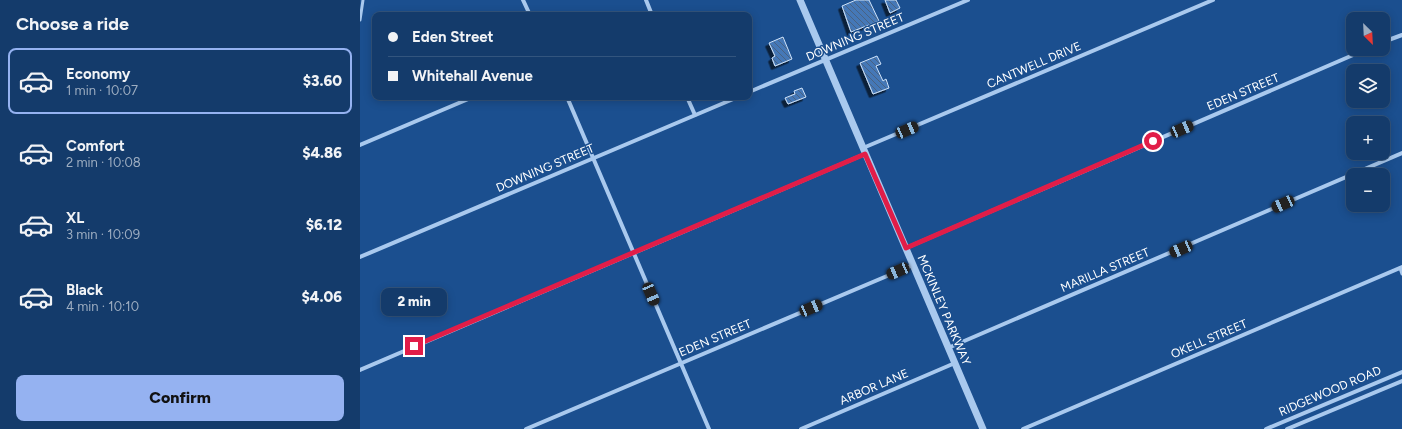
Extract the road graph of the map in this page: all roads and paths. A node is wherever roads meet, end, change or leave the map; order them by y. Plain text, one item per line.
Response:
1 (363, 0) edge
2 (523, 0) edge
3 (646, 0) edge
4 (800, 0) edge
5 (967, 0) edge
6 (1213, 0) edge
7 (529, 12) edge
8 (651, 12) edge
9 (360, 20) edge
10 (1402, 34) edge
11 (1390, 39) edge
12 (1351, 56) edge
13 (825, 60) junction
14 (752, 91) edge
15 (466, 100) edge
16 (568, 100) edge
17 (688, 100) edge
18 (731, 100) edge
19 (695, 115) junction
20 (360, 145) edge
21 (864, 151) junction
22 (1402, 153) edge
23 (593, 158) junction
24 (906, 248) junction
25 (633, 252) junction
26 (360, 257) edge
27 (913, 265) junction
28 (1401, 267) edge
29 (1402, 274) edge
30 (948, 348) junction
31 (955, 363) junction
32 (681, 364) junction
33 (360, 370) edge
34 (1402, 372) edge
35 (1402, 381) edge
36 (1356, 391) junction
37 (1359, 399) junction
38 (526, 429) edge
39 (709, 429) edge
40 (801, 429) edge
41 (983, 429) edge
42 (1023, 429) edge
43 (1266, 429) edge
44 (1288, 429) edge

1 - 9 lane
2 - 7 street
3 - 8 street
4 - 13 street, MCKINLEY PARKWAY
5 - 13 street, DOWNING STREET
6 - 21 street, CANTWELL DRIVE
10 - 11 street
12 - 24 street, EDEN STREET
13 - 14 street, DOWNING STREET
13 - 21 street, MCKINLEY PARKWAY
15 - 20 street
16 - 23 street
17 - 19 street
18 - 19 street, DOWNING STREET
19 - 23 street, DOWNING STREET
21 - 24 street, MCKINLEY PARKWAY
21 - 25 street, CANTWELL DRIVE
22 - 30 street, MARILLA STREET
23 - 25 street
23 - 26 street, DOWNING STREET
24 - 27 street, MCKINLEY PARKWAY
25 - 32 street
25 - 33 street, CANTWELL DRIVE
27 - 30 street, MCKINLEY PARKWAY
27 - 32 street, EDEN STREET
28 - 29 lane
28 - 42 street, OKELL STREET
30 - 31 street, MCKINLEY PARKWAY
31 - 40 street, ARBOR LANE
31 - 41 street, MCKINLEY PARKWAY
32 - 38 street, EDEN STREET
32 - 39 street
34 - 36 street, RIDGEWOOD ROAD
35 - 37 street, RIDGEWOOD ROAD
36 - 37 street
36 - 43 street, RIDGEWOOD ROAD
37 - 44 street, RIDGEWOOD ROAD

